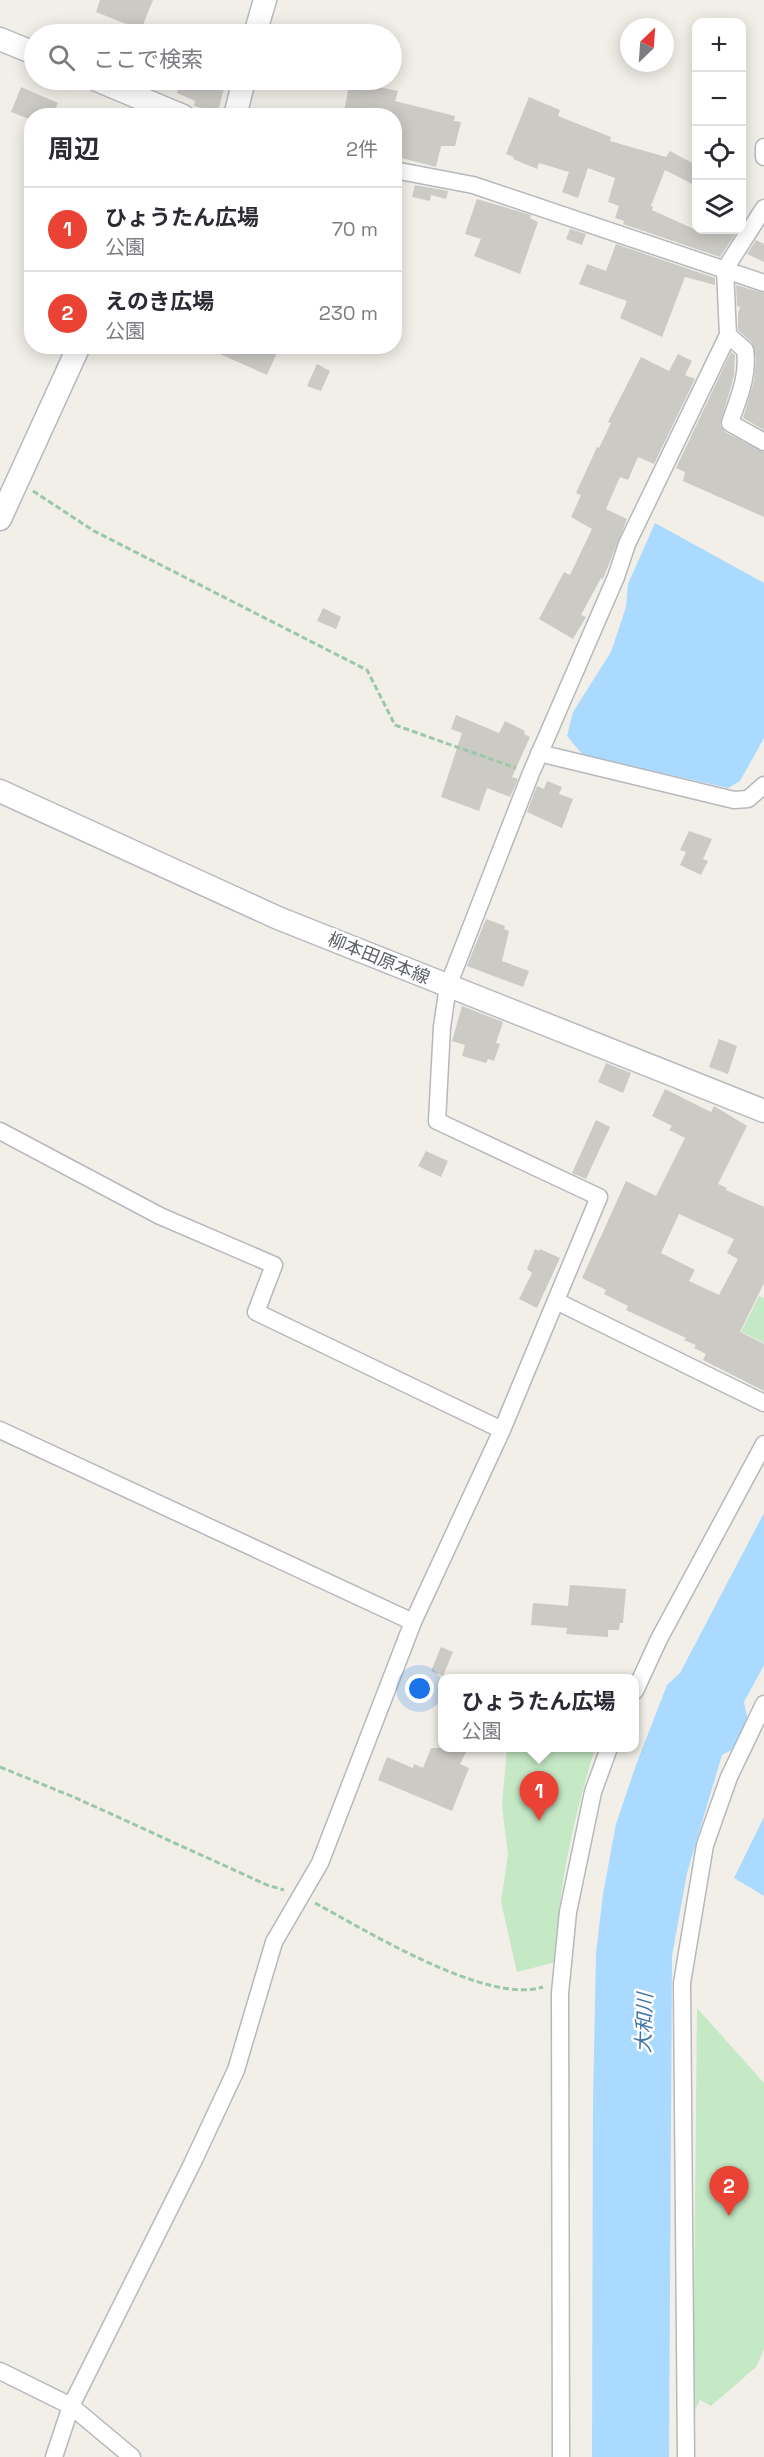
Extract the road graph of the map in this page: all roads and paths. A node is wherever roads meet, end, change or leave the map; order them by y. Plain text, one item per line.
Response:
1 (265, 0) edge
2 (258, 24) edge
3 (0, 39) edge
4 (24, 49) edge
5 (120, 90) edge
6 (242, 90) edge
7 (161, 108) edge
8 (237, 108) edge
9 (764, 147) edge
10 (764, 157) edge
11 (402, 171) edge
12 (764, 208) edge
13 (725, 269) junction
14 (764, 283) edge
15 (728, 335) junction
16 (75, 354) edge
17 (764, 442) edge
18 (18, 481) junction
19 (0, 519) edge
20 (539, 753) junction
21 (531, 773) junction
22 (764, 785) edge
23 (0, 791) edge
24 (448, 986) junction
25 (764, 1111) edge
26 (0, 1131) edge
27 (556, 1302) junction
28 (764, 1403) edge
29 (502, 1430) junction
30 (0, 1431) edge
31 (764, 1444) edge
32 (413, 1622) junction
33 (639, 1682) edge
34 (764, 1704) edge
35 (608, 1752) edge
36 (0, 1767) edge
37 (301, 1896) junction
38 (561, 1982) junction
39 (0, 2371) edge
40 (71, 2406) junction
41 (54, 2457) edge
42 (132, 2457) edge
43 (561, 2457) edge
44 (686, 2457) edge

1 - 2 main road
3 - 4 main road
5 - 7 main road
6 - 8 main road
9 - 10 street
11 - 13 street
12 - 13 street
13 - 14 street
13 - 15 street
15 - 17 street
15 - 20 street
16 - 18 main road
18 - 19 main road
18 - 21 path
20 - 21 street
20 - 22 street
21 - 24 street
23 - 24 main road, 柳本田原本線
24 - 25 main road, 柳本田原本線
24 - 27 street
26 - 29 street
27 - 28 street
27 - 29 street
29 - 32 street
30 - 32 street
31 - 33 street
32 - 37 street
34 - 44 street
35 - 38 street
36 - 37 path
37 - 38 path
37 - 40 street
38 - 43 street
39 - 40 street
40 - 41 street
40 - 42 street

